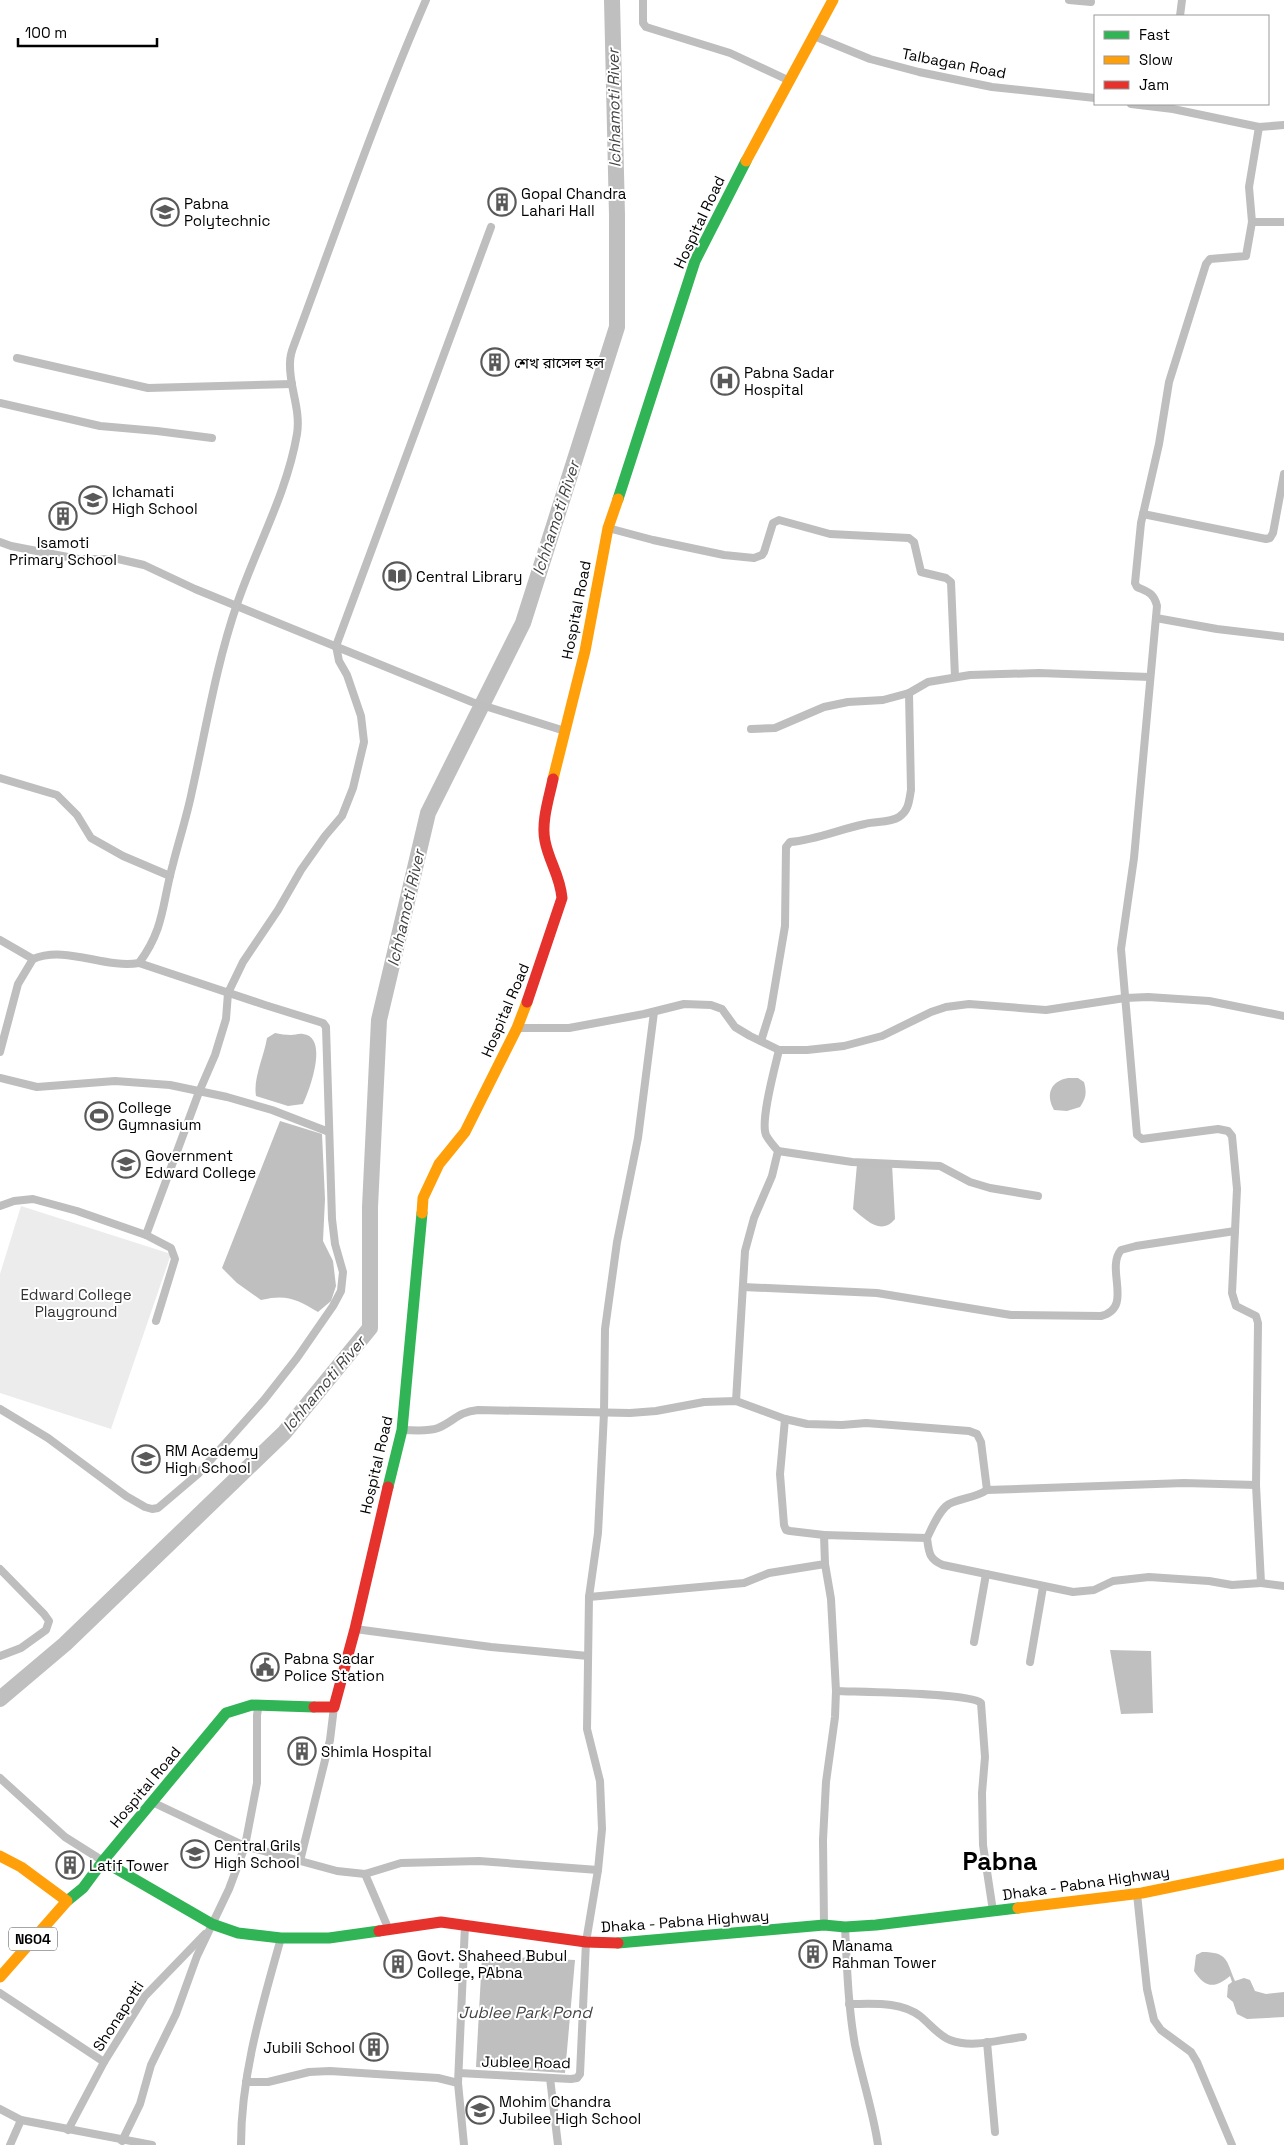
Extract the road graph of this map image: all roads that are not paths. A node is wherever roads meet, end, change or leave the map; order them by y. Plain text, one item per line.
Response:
1 (426, 0) edge
2 (643, 0) edge
3 (832, 0) edge
4 (1069, 0) edge
5 (1182, 0) edge
6 (1091, 2) dead end
7 (1180, 15) edge
8 (814, 36) junction
9 (790, 81) junction
10 (1094, 98) edge
11 (1152, 105) edge
12 (1173, 106) edge
13 (1284, 125) edge
14 (1259, 127) junction
15 (1252, 222) junction
16 (1284, 222) edge
17 (491, 227) dead end
18 (17, 358) dead end
19 (292, 384) junction
20 (0, 403) edge
21 (212, 438) dead end
22 (1284, 474) edge
23 (1143, 514) junction
24 (608, 528) junction
25 (0, 542) edge
26 (237, 605) junction
27 (1156, 618) junction
28 (1284, 637) edge
29 (336, 646) junction
30 (955, 677) junction
31 (1150, 677) junction
32 (909, 693) junction
33 (750, 730) dead end
34 (565, 731) junction
35 (0, 778) edge
36 (170, 876) junction
37 (0, 940) edge
38 (33, 960) junction
39 (139, 963) junction
40 (228, 993) junction
41 (1124, 998) junction
42 (654, 1012) junction
43 (1284, 1016) edge
44 (517, 1028) junction
45 (761, 1041) junction
46 (779, 1050) junction
47 (0, 1052) edge
48 (0, 1078) edge
49 (199, 1092) junction
50 (329, 1132) junction
51 (778, 1151) junction
52 (1038, 1196) dead end
53 (0, 1206) edge
54 (1235, 1232) junction
55 (146, 1235) junction
56 (743, 1287) junction
57 (156, 1321) dead end
58 (736, 1401) junction
59 (0, 1409) edge
60 (604, 1413) junction
61 (785, 1419) junction
62 (402, 1430) junction
63 (1256, 1485) junction
64 (987, 1490) junction
65 (824, 1535) junction
66 (927, 1538) junction
67 (825, 1564) junction
68 (0, 1568) edge
69 (986, 1574) junction
70 (1261, 1583) junction
71 (1284, 1586) edge
72 (1043, 1587) junction
73 (590, 1597) junction
74 (356, 1629) junction
75 (974, 1642) dead end
76 (0, 1656) edge
77 (588, 1656) junction
78 (1030, 1662) dead end
79 (836, 1691) junction
80 (258, 1704) junction
81 (334, 1707) junction
82 (0, 1778) edge
83 (152, 1802) junction
84 (245, 1846) junction
85 (0, 1856) edge
86 (300, 1861) junction
87 (103, 1862) junction
88 (1284, 1864) edge
89 (598, 1870) junction
90 (365, 1874) junction
91 (1137, 1894) junction
92 (67, 1901) junction
93 (993, 1911) junction
94 (465, 1925) junction
95 (824, 1925) junction
96 (211, 1927) junction
97 (846, 1927) junction
98 (389, 1930) junction
99 (281, 1938) junction
100 (586, 1942) junction
101 (0, 1977) edge
102 (0, 1993) edge
103 (849, 2004) junction
104 (1023, 2038) dead end
105 (987, 2042) junction
106 (104, 2062) junction
107 (459, 2073) junction
108 (550, 2078) junction
109 (246, 2082) junction
110 (458, 2083) junction
111 (0, 2109) edge
112 (21, 2120) junction
113 (68, 2130) junction
114 (995, 2132) dead end
115 (102, 2137) junction
116 (122, 2141) junction
117 (10, 2145) edge
118 (99, 2145) edge
119 (152, 2145) edge
120 (241, 2145) edge
121 (464, 2145) edge
122 (558, 2145) edge
123 (878, 2145) edge
124 (1232, 2145) edge

1 - 19 street
2 - 9 street
3 - 8 main road, Hospital Road
4 - 6 street
5 - 7 street
8 - 9 main road, Hospital Road
8 - 10 street, Talbagan Road
9 - 24 main road, Hospital Road
11 - 12 street
12 - 14 street
13 - 14 street
14 - 15 street
15 - 16 street
15 - 23 street
17 - 29 street
18 - 19 street
19 - 26 street
20 - 21 street
22 - 23 street
23 - 27 street
24 - 30 street
24 - 34 main road, Hospital Road
25 - 26 street
26 - 29 street
26 - 36 street
27 - 28 street
27 - 31 street
29 - 34 street
29 - 40 street
30 - 31 street
30 - 32 street
31 - 41 street
32 - 33 street
32 - 45 street
34 - 44 main road, Hospital Road
35 - 36 street
36 - 39 street
37 - 38 street
38 - 39 street
38 - 47 street
39 - 40 street
40 - 49 street
40 - 50 street
41 - 43 street
41 - 46 street
41 - 54 street
42 - 44 street
42 - 45 street
42 - 60 street
44 - 62 main road, Hospital Road
45 - 46 street
46 - 51 street
48 - 49 street
49 - 50 street
49 - 55 street
50 - 59 street
51 - 52 street
51 - 56 street
53 - 55 street
54 - 56 street
54 - 63 street
55 - 57 street
56 - 58 street
58 - 60 street
58 - 61 street
60 - 62 street
60 - 73 street
61 - 64 street
61 - 65 street
62 - 74 main road, Hospital Road
63 - 64 street
63 - 70 street
64 - 66 street
65 - 66 street
65 - 67 street
66 - 69 street
67 - 73 street
67 - 79 street
68 - 76 street
69 - 72 street
69 - 75 street
70 - 71 street
70 - 72 street
72 - 78 street
73 - 77 street
74 - 77 street
74 - 81 main road, Hospital Road
77 - 89 street
79 - 93 street
79 - 95 street
80 - 81 main road, Hospital Road
80 - 83 main road, Hospital Road
80 - 84 street
81 - 86 street
82 - 87 street
83 - 84 street
83 - 87 main road, Hospital Road
84 - 86 street
84 - 96 street
85 - 92 main road
86 - 90 street
87 - 92 main road, Hospital Road
87 - 96 main road, Dhaka - Pabna Highway
88 - 91 main road, Dhaka - Pabna Highway
89 - 90 street
89 - 100 street
90 - 98 street
91 - 93 main road, Dhaka - Pabna Highway
91 - 124 street
92 - 101 main road, N604
93 - 97 main road, Dhaka - Pabna Highway
94 - 98 main road, Dhaka - Pabna Highway
94 - 100 main road, Dhaka - Pabna Highway
94 - 107 street, Jublee Road
95 - 97 main road, Dhaka - Pabna Highway
95 - 100 main road, Dhaka - Pabna Highway
96 - 99 main road, Dhaka - Pabna Highway
96 - 106 street, Shonapotti
96 - 116 street
97 - 103 street
98 - 99 main road, Dhaka - Pabna Highway
99 - 109 street
100 - 108 street, Jublee Road
102 - 106 street
103 - 105 street
103 - 123 street
104 - 105 street
105 - 114 street
106 - 113 street, Shonapotti
107 - 108 street, Jublee Road
107 - 110 street, Jublee Road
108 - 122 street
109 - 110 street
109 - 120 street
110 - 121 street, Jublee Road
111 - 112 street
112 - 113 street
112 - 117 street
113 - 115 street
115 - 116 street
115 - 118 street
116 - 119 street

